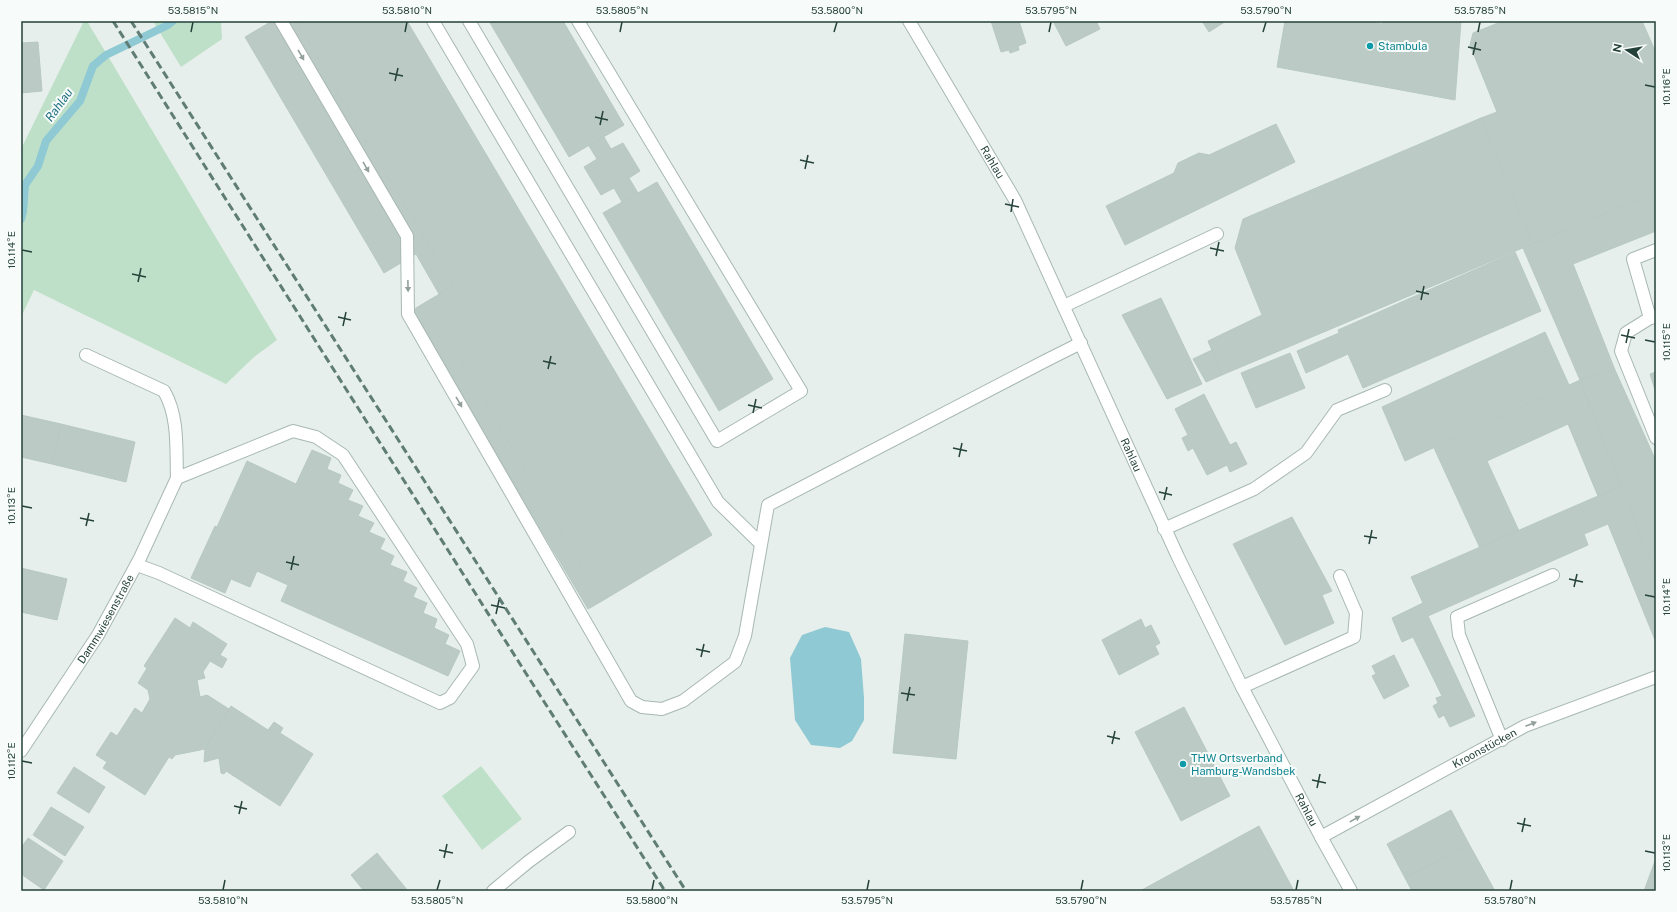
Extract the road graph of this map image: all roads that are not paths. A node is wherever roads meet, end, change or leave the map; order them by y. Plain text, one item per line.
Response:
1 (281, 21) edge
2 (433, 21) edge
3 (469, 21) edge
4 (578, 21) edge
5 (909, 21) edge
6 (1217, 234) dead end
7 (1656, 250) edge
8 (1064, 306) junction
9 (1653, 318) edge
10 (1081, 343) junction
11 (86, 355) dead end
12 (1385, 390) dead end
13 (1656, 438) edge
14 (177, 478) junction
15 (1164, 529) junction
16 (761, 544) junction
17 (137, 564) junction
18 (1553, 575) dead end
19 (1340, 576) dead end
20 (1656, 677) edge
21 (1242, 687) junction
22 (1502, 740) junction
23 (21, 751) edge
24 (569, 832) dead end
25 (1321, 837) junction
26 (492, 891) edge
27 (1351, 891) edge

1 -> 16 street
2 - 16 street
3 - 4 street
5 - 8 street, Rahlau
6 - 8 street
7 - 9 street
8 - 10 street, Rahlau
9 - 13 street
10 - 15 street, Rahlau
10 - 16 street
11 - 14 street
12 - 15 street
14 - 17 street, Dammwiesenstraße
14 - 17 street
15 - 21 street, Rahlau
17 - 23 street, Dammwiesenstraße
18 - 22 street
19 - 21 street
22 -> 20 street, Kroonstücken
21 - 25 street, Rahlau
25 -> 22 street, Kroonstücken
24 - 26 street
25 - 27 street, Rahlau

